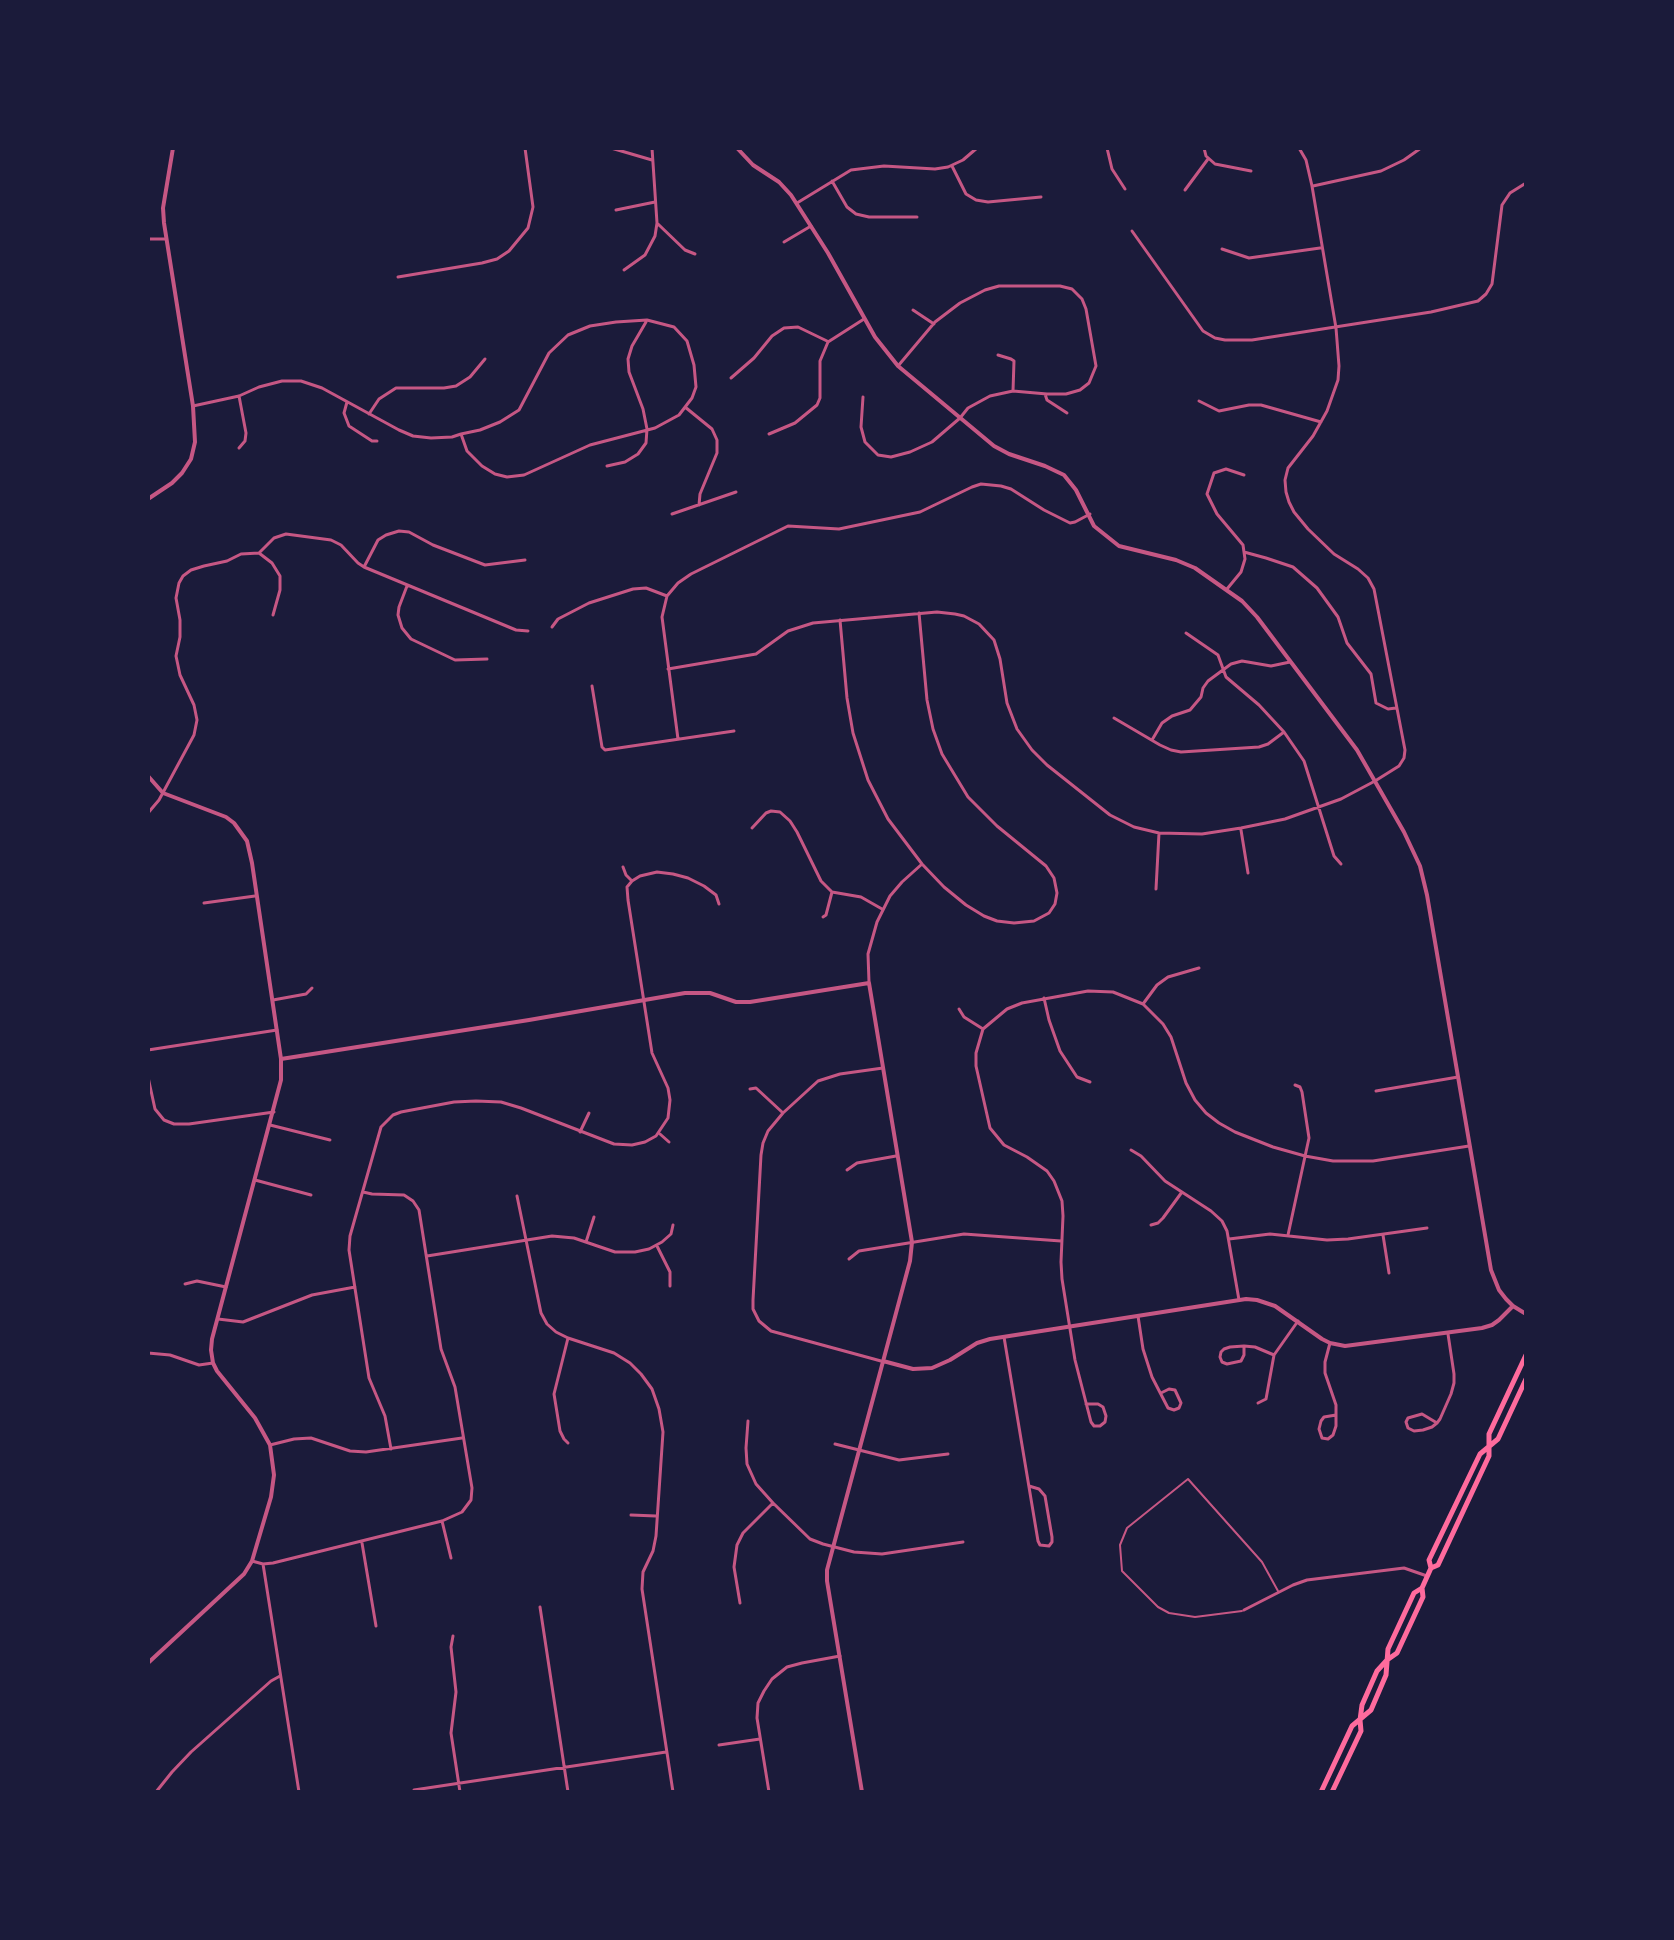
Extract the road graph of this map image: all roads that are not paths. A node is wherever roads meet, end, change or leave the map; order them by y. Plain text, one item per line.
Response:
1 (173, 148) edge
2 (525, 148) edge
3 (611, 148) edge
4 (652, 148) edge
5 (737, 148) edge
6 (977, 148) edge
7 (1107, 148) edge
8 (1204, 148) edge
9 (1299, 148) edge
10 (1421, 148) edge
11 (1208, 159) junction
12 (652, 160) junction
13 (952, 166) junction
14 (1251, 171) dead end
15 (832, 181) junction
16 (1526, 183) edge
17 (1312, 186) junction
18 (1125, 189) dead end
19 (1185, 190) dead end
20 (1041, 197) dead end
21 (655, 202) junction
22 (797, 203) junction
23 (616, 210) dead end
24 (917, 217) dead end
25 (657, 223) junction
26 (811, 226) junction
27 (1132, 231) dead end
28 (148, 239) edge
29 (165, 239) junction
30 (784, 242) dead end
31 (1322, 248) junction
32 (1222, 249) dead end
33 (695, 254) dead end
34 (624, 270) dead end
35 (398, 277) dead end
36 (913, 310) dead end
37 (864, 319) junction
38 (647, 320) junction
39 (934, 324) junction
40 (1336, 328) junction
41 (828, 342) junction
42 (998, 355) dead end
43 (485, 359) dead end
44 (898, 366) junction
45 (731, 378) dead end
46 (1013, 391) junction
47 (1045, 394) junction
48 (239, 396) junction
49 (863, 397) dead end
50 (1199, 401) dead end
51 (347, 402) junction
52 (193, 406) junction
53 (685, 407) junction
54 (1067, 413) dead end
55 (369, 414) junction
56 (960, 418) junction
57 (1321, 422) junction
58 (647, 429) junction
59 (461, 434) junction
60 (769, 434) dead end
61 (377, 441) dead end
62 (239, 448) dead end
63 (607, 466) dead end
64 (1244, 475) dead end
65 (736, 492) dead end
66 (148, 499) edge
67 (699, 505) junction
68 (672, 514) dead end
69 (1090, 514) junction
70 (1244, 552) junction
71 (259, 553) junction
72 (525, 560) dead end
73 (364, 567) junction
74 (407, 586) junction
75 (1227, 589) junction
76 (667, 596) junction
77 (919, 613) junction
78 (273, 615) dead end
79 (840, 620) junction
80 (552, 627) dead end
81 (528, 631) dead end
82 (1186, 633) dead end
83 (487, 659) dead end
84 (1290, 662) junction
85 (668, 669) junction
86 (1223, 671) junction
87 (592, 686) dead end
88 (1396, 708) junction
89 (1114, 718) dead end
90 (734, 731) dead end
91 (1284, 732) junction
92 (678, 739) junction
93 (1152, 740) junction
94 (148, 776) edge
95 (1375, 781) junction
96 (163, 793) junction
97 (1320, 807) junction
98 (148, 813) edge
99 (752, 828) dead end
100 (1241, 828) junction
101 (1159, 833) junction
102 (922, 864) junction
103 (1341, 864) dead end
104 (623, 867) dead end
105 (1248, 873) dead end
106 (632, 881) junction
107 (1156, 889) dead end
108 (832, 892) junction
109 (257, 895) junction
110 (204, 903) dead end
111 (719, 904) dead end
112 (882, 909) junction
113 (823, 917) dead end
114 (1199, 968) dead end
115 (869, 983) junction
116 (312, 988) dead end
117 (1044, 998) junction
118 (273, 1000) junction
119 (643, 1000) junction
120 (1143, 1004) junction
121 (959, 1009) dead end
122 (983, 1029) junction
123 (277, 1030) junction
124 (148, 1050) edge
125 (281, 1059) junction
126 (883, 1068) junction
127 (148, 1077) edge
128 (1458, 1077) junction
129 (1090, 1082) dead end
130 (1295, 1085) dead end
131 (750, 1089) dead end
132 (1376, 1091) dead end
133 (274, 1112) junction
134 (589, 1113) dead end
135 (783, 1113) junction
136 (270, 1125) junction
137 (580, 1132) junction
138 (659, 1133) junction
139 (330, 1140) dead end
140 (669, 1142) dead end
141 (1469, 1146) junction
142 (1131, 1150) dead end
143 (898, 1156) junction
144 (1305, 1156) junction
145 (847, 1170) dead end
146 (255, 1180) junction
147 (411, 1190) dead end
148 (363, 1191) junction
149 (1182, 1192) junction
150 (311, 1195) dead end
151 (517, 1196) dead end
152 (407, 1197) junction
153 (594, 1217) dead end
154 (673, 1225) dead end
155 (1151, 1225) dead end
156 (1427, 1228) dead end
157 (1288, 1235) junction
158 (1383, 1235) junction
159 (1229, 1239) junction
160 (525, 1240) junction
161 (1061, 1241) junction
162 (586, 1242) junction
163 (912, 1242) junction
164 (657, 1246) junction
165 (427, 1256) junction
166 (849, 1259) dead end
167 (1389, 1273) dead end
168 (185, 1284) dead end
169 (670, 1286) dead end
170 (226, 1287) junction
171 (355, 1287) junction
172 (1239, 1300) junction
173 (1513, 1306) junction
174 (1526, 1314) edge
175 (1138, 1316) junction
176 (218, 1319) junction
177 (1298, 1321) junction
178 (1069, 1326) junction
179 (1448, 1334) junction
180 (1004, 1336) junction
181 (568, 1338) junction
182 (1330, 1343) junction
183 (1244, 1346) junction
184 (148, 1353) edge
185 (1274, 1355) junction
186 (1526, 1355) edge
187 (883, 1361) junction
188 (213, 1363) junction
189 (1526, 1379) edge
190 (1161, 1393) junction
191 (1258, 1403) dead end
192 (1086, 1404) junction
193 (1336, 1415) junction
194 (748, 1421) dead end
195 (1437, 1423) junction
196 (463, 1437) junction
197 (568, 1443) dead end
198 (835, 1444) dead end
199 (270, 1445) junction
200 (1489, 1446) junction
201 (391, 1449) junction
202 (858, 1450) junction
203 (948, 1454) dead end
204 (1029, 1486) junction
205 (773, 1503) junction
206 (1457, 1503) junction
207 (468, 1505) junction
208 (475, 1510) dead end
209 (631, 1515) dead end
210 (1462, 1515) junction
211 (657, 1516) junction
212 (442, 1521) junction
213 (362, 1541) junction
214 (963, 1542) dead end
215 (832, 1547) junction
216 (451, 1558) dead end
217 (252, 1561) junction
218 (263, 1564) junction
219 (1431, 1568) junction
220 (1427, 1576) junction
221 (1422, 1588) junction
222 (1279, 1592) junction
223 (740, 1603) dead end
224 (540, 1607) dead end
225 (1244, 1610) joint
226 (376, 1626) dead end
227 (453, 1636) dead end
228 (840, 1656) junction
229 (1387, 1660) junction
230 (148, 1663) edge
231 (280, 1676) junction
232 (1360, 1720) junction
233 (760, 1739) junction
234 (719, 1745) dead end
235 (666, 1752) junction
236 (564, 1768) junction
237 (458, 1783) junction
238 (414, 1790) dead end
239 (156, 1792) edge
240 (299, 1792) edge
241 (460, 1792) edge
242 (568, 1792) edge
243 (673, 1792) edge
244 (769, 1792) edge
245 (862, 1792) edge
246 (1321, 1792) edge
247 (1332, 1792) edge

1 - 29 street
2 - 35 street
3 - 12 street
4 - 12 street
5 - 22 street
6 - 13 street
7 - 18 street
8 - 11 street
9 - 17 street
10 - 17 street
11 - 14 street
11 - 19 street
12 - 21 street
13 - 15 street
13 - 20 street
15 - 22 street
15 - 24 street
16 - 40 street
17 - 31 street
21 - 23 street
21 - 25 street
22 - 26 street
25 - 33 street
25 - 34 street
26 - 30 street
26 - 37 street
27 - 40 street
28 - 29 street
29 - 52 street
31 - 32 street
31 - 40 street
36 - 39 street
37 - 41 street
37 - 44 street
38 - 53 street
38 - 58 street
38 - 59 street
39 - 44 street
39 - 47 street
40 - 57 street
41 - 45 street
41 - 60 street
42 - 46 street
43 - 55 street
44 - 56 street
46 - 47 street
46 - 56 street
47 - 54 street
48 - 51 street
48 - 52 street
48 - 62 street
49 - 56 street
50 - 57 street
51 - 55 street
51 - 61 street
52 - 66 street
53 - 58 street
53 - 67 street
55 - 59 street
56 - 69 street
57 - 88 street
58 - 59 street
58 - 63 street
64 - 70 street
65 - 67 street
67 - 68 street
69 - 75 street
69 - 76 street
70 - 75 street
70 - 88 street
71 - 73 street
71 - 78 street
71 - 96 street
72 - 73 street
73 - 74 street
74 - 81 street
74 - 83 street
75 - 84 street
76 - 80 street
76 - 85 street
77 - 79 street
77 - 101 street
77 - 102 street
79 - 85 street
79 - 102 street
82 - 86 street
84 - 86 street
84 - 95 street
85 - 92 street
86 - 91 street
86 - 93 street
87 - 92 street
88 - 95 street
89 - 93 street
90 - 92 street
91 - 93 street
91 - 97 street
94 - 96 street
95 - 97 street
95 - 128 street
96 - 98 street
96 - 109 street
97 - 100 street
97 - 103 street
99 - 108 street
100 - 101 street
100 - 105 street
101 - 107 street
102 - 112 street
104 - 106 street
106 - 111 street
106 - 119 street
108 - 112 street
108 - 113 street
109 - 110 street
109 - 118 street
112 - 115 street
114 - 120 street
115 - 119 street
115 - 126 street
116 - 118 street
117 - 120 street
117 - 122 street
117 - 129 street
118 - 123 street
119 - 125 street
119 - 138 street
120 - 144 street
121 - 122 street
122 - 161 street
123 - 124 street
123 - 125 street
125 - 133 street
126 - 135 street
126 - 143 street
127 - 133 street
128 - 132 street
128 - 141 street
130 - 144 street
131 - 135 street
133 - 136 street
134 - 137 street
135 - 187 street
136 - 139 street
136 - 146 street
137 - 138 street
137 - 148 street
138 - 140 street
141 - 144 street
141 - 173 street
142 - 149 street
143 - 145 street
143 - 163 street
144 - 157 street
146 - 150 street
146 - 170 street
147 - 152 street
148 - 152 street
148 - 171 street
149 - 155 street
149 - 159 street
151 - 160 street
152 - 165 street
153 - 162 street
154 - 164 street
156 - 158 street
157 - 158 street
157 - 159 street
158 - 167 street
159 - 172 street
160 - 162 street
160 - 165 street
160 - 181 street
161 - 163 street
161 - 178 street
162 - 164 street
163 - 166 street
163 - 187 street
164 - 169 street
165 - 196 street
168 - 170 street
170 - 176 street
171 - 176 street
171 - 201 street
172 - 175 street
172 - 177 street
173 - 174 street
173 - 179 street
175 - 178 street
175 - 190 street
176 - 188 street
177 - 182 street
177 - 185 street
178 - 180 street
178 - 192 street
179 - 182 street
179 - 195 street
180 - 187 street
180 - 204 street
181 - 197 street
181 - 211 street
182 - 193 street
183 - 183 street
183 - 185 street
184 - 188 street
185 - 191 street
186 - 200 main road
187 - 202 street
188 - 199 street
189 - 200 main road
190 - 190 street
192 - 192 street
193 - 193 street
194 - 205 street
195 - 195 street
196 - 201 street
196 - 207 street
198 - 202 street
199 - 201 street
199 - 217 street
200 - 206 main road
200 - 210 main road
202 - 203 street
202 - 215 street
204 - 204 street
205 - 215 street
205 - 223 street
206 - 210 main road
206 - 219 main road
207 - 208 street
207 - 212 street
209 - 211 street
210 - 219 main road
211 - 235 street
212 - 213 street
212 - 216 street
213 - 218 street
213 - 226 street
214 - 215 street
215 - 228 street
217 - 218 street
217 - 230 street
218 - 231 street
219 - 220 main road
220 - 221 main road
220 - 222 street
221 - 229 main road
221 - 229 main road
222 - 225 street
222 - 225 lane
224 - 236 street
227 - 237 street
228 - 233 street
228 - 245 street
229 - 232 main road
229 - 232 main road
231 - 239 street
231 - 240 street
232 - 246 main road
232 - 247 main road
233 - 234 street
233 - 244 street
235 - 236 street
235 - 243 street
236 - 237 street
236 - 242 street
237 - 238 street
237 - 241 street

